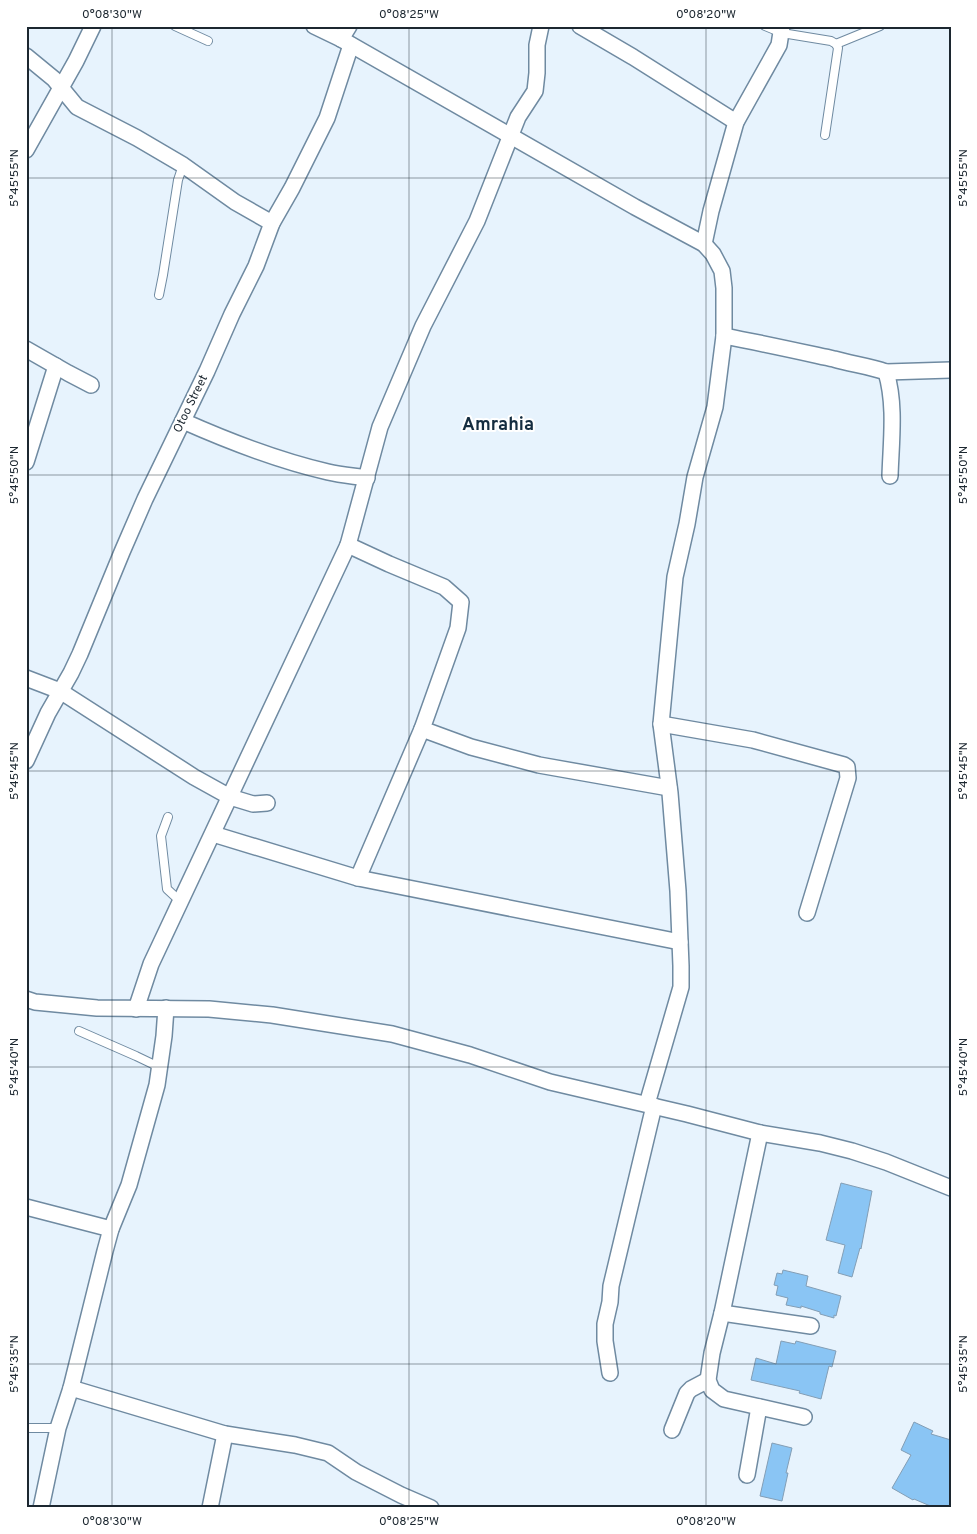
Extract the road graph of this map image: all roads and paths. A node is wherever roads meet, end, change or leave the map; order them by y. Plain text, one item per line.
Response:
1 (94, 26) edge
2 (175, 26) edge
3 (314, 26) edge
4 (541, 26) edge
5 (580, 26) edge
6 (765, 26) edge
7 (880, 26) edge
8 (782, 30) edge
9 (347, 37) edge
10 (208, 41) dead end
11 (836, 44) junction
12 (26, 56) edge
13 (61, 87) junction
14 (736, 122) junction
15 (824, 135) dead end
16 (510, 136) junction
17 (26, 150) edge
18 (183, 165) junction
19 (272, 223) junction
20 (704, 244) junction
21 (159, 295) dead end
22 (724, 336) junction
23 (26, 349) edge
24 (56, 366) junction
25 (951, 370) edge
26 (886, 372) junction
27 (91, 384) dead end
28 (183, 421) junction
29 (26, 462) edge
30 (890, 476) dead end
31 (367, 478) junction
32 (348, 544) junction
33 (26, 678) edge
34 (60, 691) junction
35 (661, 724) junction
36 (422, 729) junction
37 (26, 761) edge
38 (669, 788) junction
39 (230, 797) junction
40 (267, 803) dead end
41 (168, 817) dead end
42 (213, 834) junction
43 (358, 878) junction
44 (181, 902) junction
45 (807, 913) dead end
46 (680, 942) junction
47 (26, 999) edge
48 (166, 1008) junction
49 (136, 1009) junction
50 (79, 1031) dead end
51 (159, 1068) junction
52 (651, 1105) junction
53 (760, 1133) junction
54 (951, 1188) edge
55 (26, 1207) edge
56 (111, 1229) junction
57 (722, 1313) junction
58 (811, 1326) dead end
59 (610, 1373) dead end
60 (708, 1380) junction
61 (71, 1388) junction
62 (759, 1407) junction
63 (804, 1416) dead end
64 (26, 1428) edge
65 (58, 1428) junction
66 (672, 1430) dead end
67 (225, 1434) junction
68 (747, 1475) dead end
69 (41, 1508) edge
70 (210, 1508) edge
71 (431, 1508) edge

1 - 13 street
2 - 10 lane
3 - 9 street
4 - 16 street
5 - 14 street
6 - 8 lane
7 - 11 lane
8 - 11 lane
8 - 14 street
9 - 16 street
9 - 19 street, Otoo Street
11 - 15 lane
12 - 13 street
13 - 17 street
13 - 18 street
14 - 20 street
16 - 20 street
16 - 31 street
18 - 19 street
18 - 21 lane
19 - 28 street, Otoo Street
20 - 22 street
22 - 26 street
22 - 35 street
23 - 24 street
24 - 27 street
24 - 29 street
25 - 26 street
26 - 30 street
28 - 31 street
28 - 34 street, Otoo Street
31 - 32 street
32 - 36 street
32 - 39 street
33 - 34 street
34 - 37 street, Otoo Street
34 - 39 street
35 - 38 street
35 - 45 street
36 - 38 street
36 - 43 street
38 - 46 street
39 - 40 street
39 - 42 street
41 - 44 lane
42 - 43 street
42 - 44 street
43 - 46 street
44 - 49 street
46 - 52 street
47 - 49 street
48 - 49 street
48 - 51 street
48 - 52 street
50 - 51 lane
51 - 56 street
52 - 53 street
52 - 59 street
53 - 54 street
53 - 57 street
55 - 56 street
56 - 61 street
57 - 58 street
57 - 60 street
60 - 62 street
60 - 66 street
61 - 65 street
61 - 67 street
62 - 63 street
62 - 68 street
64 - 65 lane
65 - 69 street
67 - 70 street
67 - 71 street

